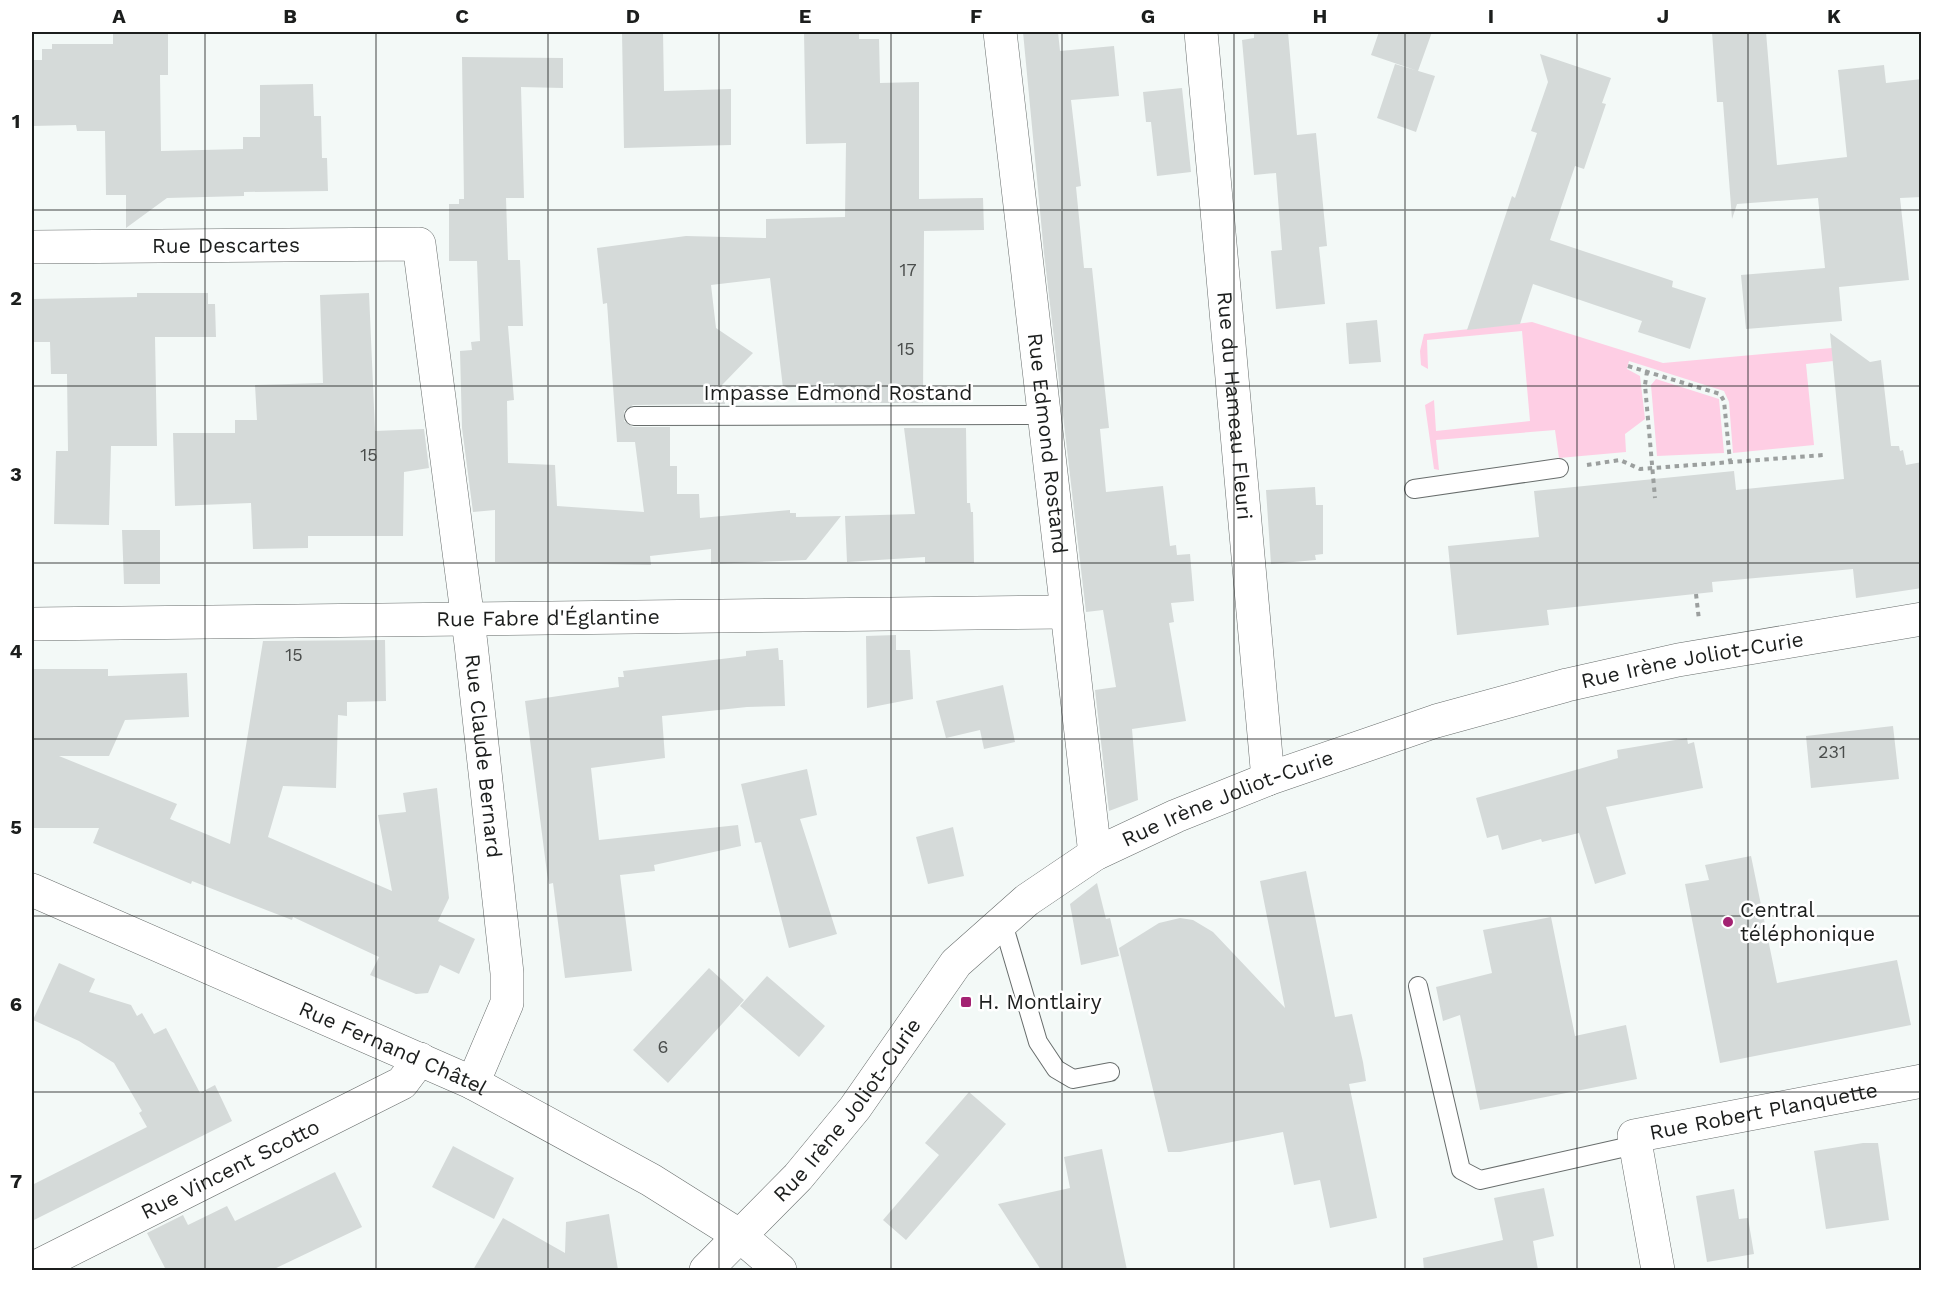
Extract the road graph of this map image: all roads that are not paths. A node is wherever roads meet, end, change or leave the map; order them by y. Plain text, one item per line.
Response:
1 (1000, 32) edge
2 (1201, 32) edge
3 (419, 244) joint
4 (32, 247) edge
5 (1043, 415) junction
6 (634, 416) dead end
7 (1559, 468) road end
8 (1414, 489) dead end
9 (1065, 612) junction
10 (468, 618) junction
11 (1922, 619) edge
12 (32, 624) edge
13 (1268, 779) junction
14 (1095, 854) junction
15 (32, 890) edge
16 (1002, 920) junction
17 (1418, 986) dead end
18 (420, 1059) junction
19 (1110, 1072) dead end
20 (1922, 1081) edge
21 (472, 1083) junction
22 (1635, 1145) junction
23 (740, 1236) junction
24 (32, 1269) edge
25 (706, 1270) edge
26 (780, 1270) edge
27 (1658, 1270) edge

1 - 5 street, Rue Edmond Rostand
2 - 13 street, Rue du Hameau Fleuri
3 - 4 street, Rue Descartes
3 - 10 street, Rue Claude Bernard
5 - 6 lane, Impasse Edmond Rostand
5 - 9 street, Rue Edmond Rostand
7 - 8 lane
9 - 10 street, Rue Fabre d'Églantine
9 - 14 street, Rue Edmond Rostand
10 - 12 street, Rue Fabre d'Églantine
10 - 21 street, Rue Claude Bernard
11 - 13 street, Rue Irène Joliot-Curie
13 - 14 street, Rue Irène Joliot-Curie
14 - 16 street, Rue Irène Joliot-Curie
15 - 18 street, Rue Fernand Châtel
16 - 19 lane
16 - 23 street, Rue Irène Joliot-Curie
17 - 22 lane
18 - 21 street, Rue Fernand Châtel
18 - 24 street, Rue Vincent Scotto
20 - 22 street, Rue Robert Planquette
21 - 23 street, Rue Fernand Châtel
22 - 27 street, Rue Robert Planquette
23 - 25 street, Rue Irène Joliot-Curie
23 - 26 street, Rue Fernand Châtel

